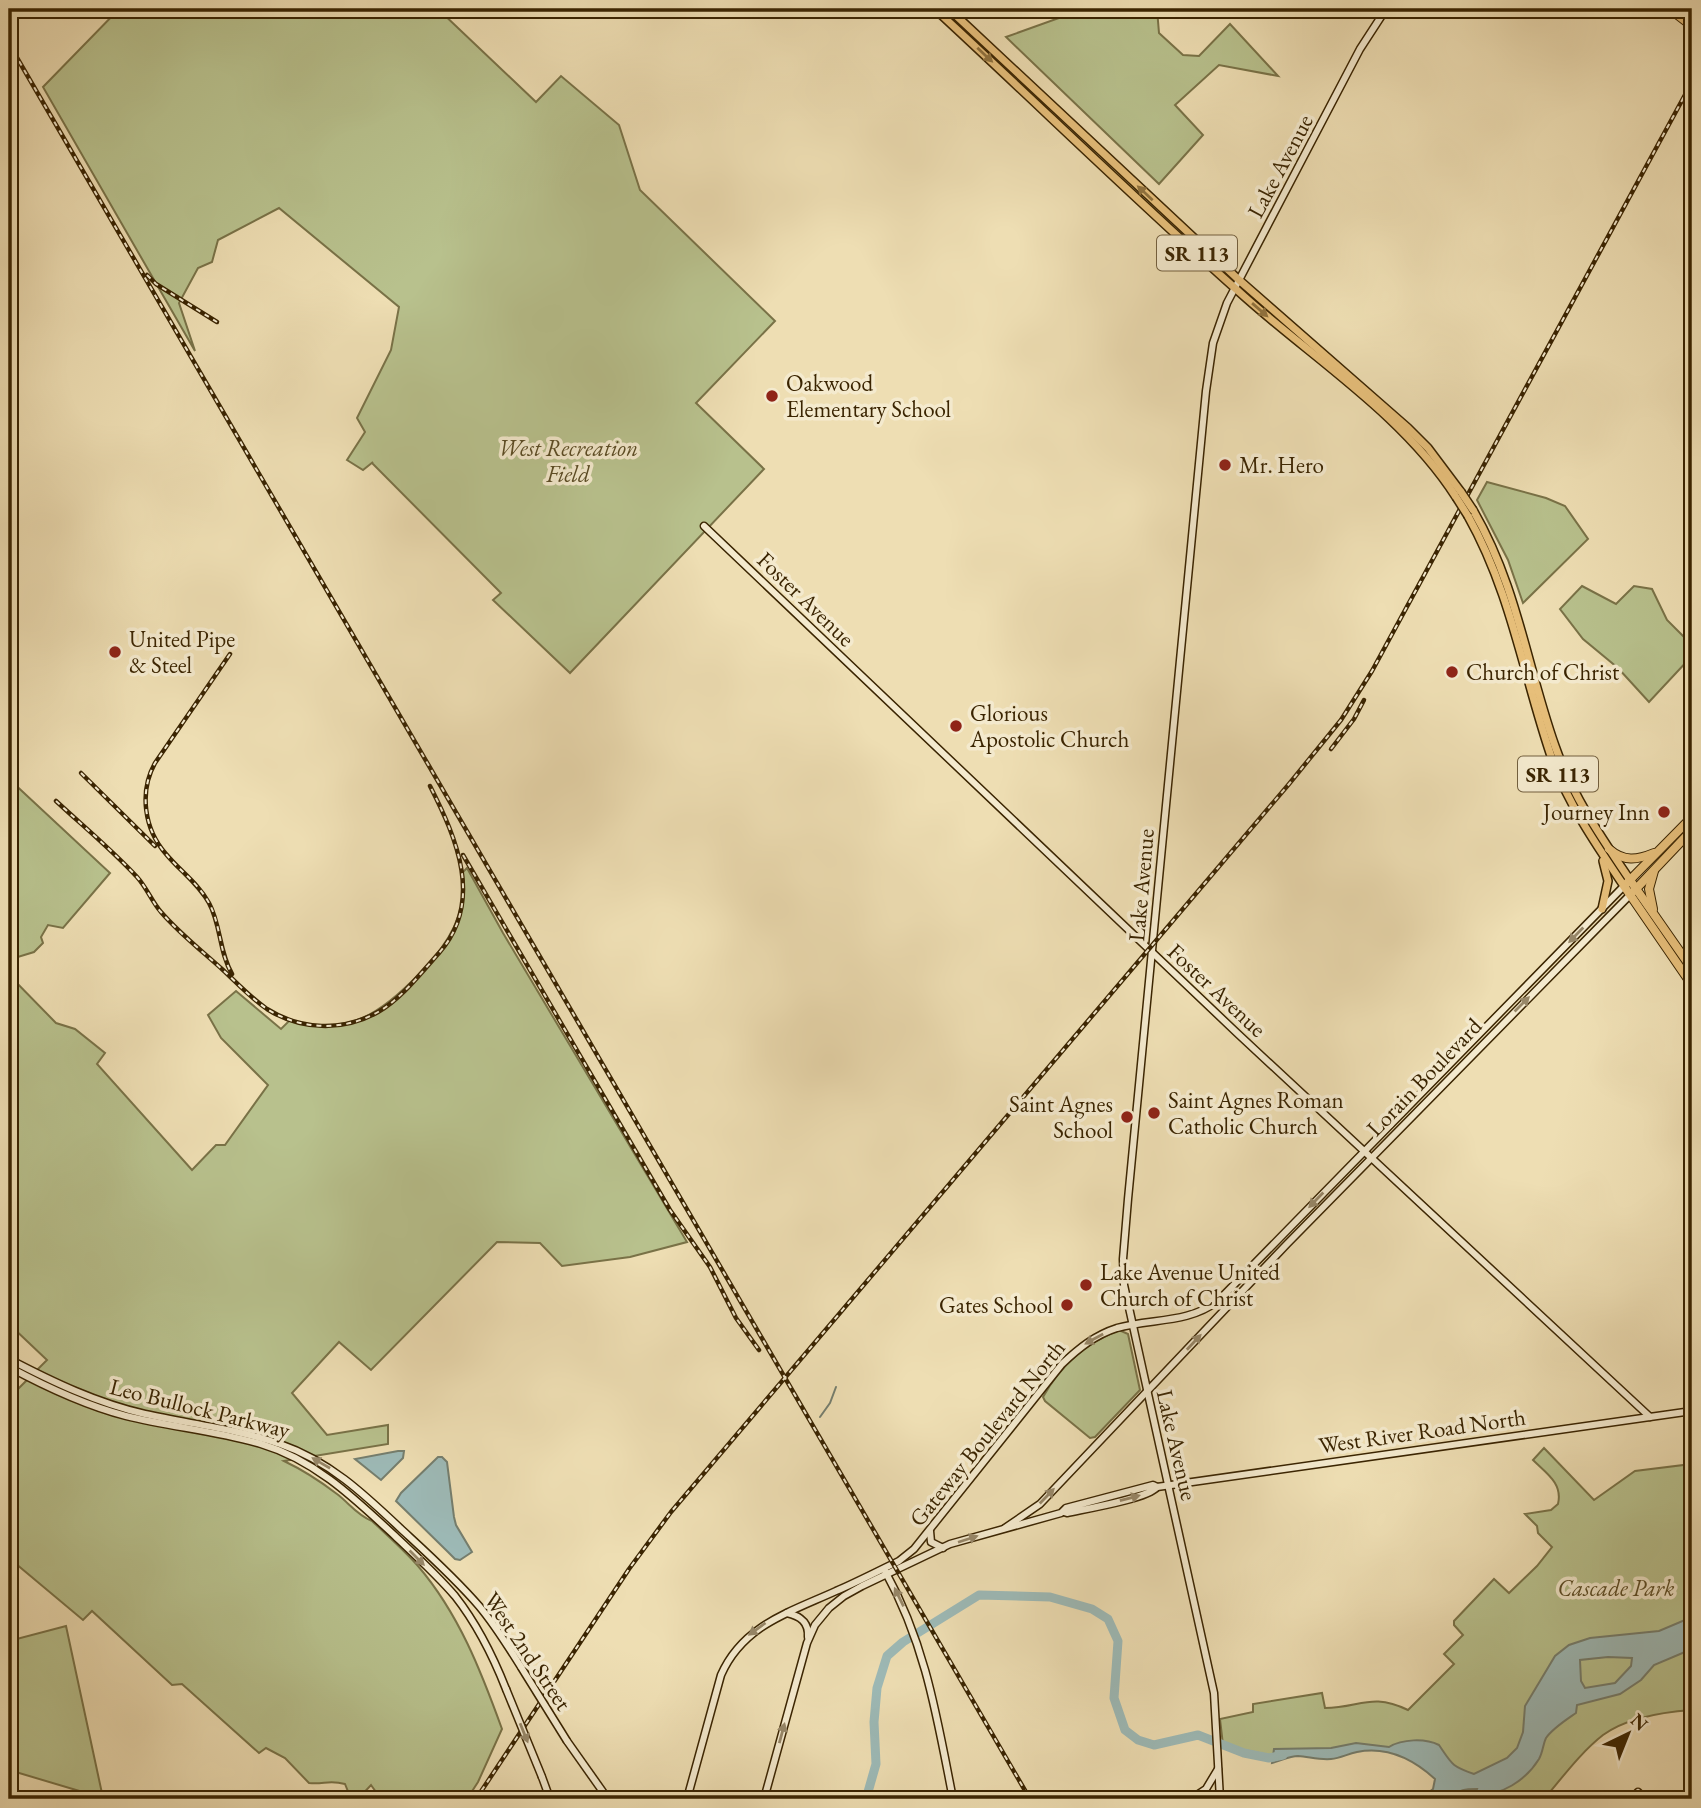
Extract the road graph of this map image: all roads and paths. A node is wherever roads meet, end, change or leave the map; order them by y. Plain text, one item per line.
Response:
1 (936, 9) edge
2 (949, 9) edge
3 (1386, 9) edge
4 (1670, 9) edge
5 (1692, 26) edge
6 (1237, 284) junction
7 (1471, 513) junction
8 (704, 526) dead end
9 (1524, 650) junction
10 (1692, 817) edge
11 (1692, 830) edge
12 (1597, 847) junction
13 (1609, 849) junction
14 (1657, 852) junction
15 (1659, 864) junction
16 (1627, 883) junction
17 (1633, 891) junction
18 (1602, 909) junction
19 (1655, 915) junction
20 (1152, 953) junction
21 (1692, 969) edge
22 (1692, 985) edge
23 (1364, 1151) junction
24 (1371, 1158) junction
25 (1193, 1314) joint
26 (1132, 1325) junction
27 (9, 1359) edge
28 (9, 1367) edge
29 (1147, 1392) junction
30 (1692, 1411) edge
31 (1650, 1417) junction
32 (1167, 1484) junction
33 (375, 1504) joint
34 (1005, 1528) junction
35 (930, 1531) junction
36 (943, 1548) junction
37 (886, 1571) junction
38 (787, 1613) junction
39 (807, 1643) junction
40 (1219, 1767) junction
41 (550, 1799) edge
42 (608, 1799) edge
43 (687, 1799) edge
44 (764, 1799) edge
45 (954, 1799) edge
46 (1191, 1799) edge
47 (1220, 1799) edge
48 (1632, 1799) edge
49 (1645, 1799) edge

1 -> 6 main road, SR 113
6 -> 2 main road, SR 113
3 - 6 street, Lake Avenue
4 - 5 highway
6 - 7 main road, SR 113, bridge
6 - 20 street, Lake Avenue
7 - 9 main road, SR 113
7 - 9 main road, SR 113
8 - 20 street, Foster Avenue
9 - 12 main road, SR 113
9 - 13 main road, SR 113
10 - 14 highway, Lorain Boulevard
11 - 15 highway, Lorain Boulevard
12 - 16 main road, SR 113
12 - 18 main road
13 - 14 highway
13 - 16 main road, SR 113
14 - 16 highway, Lorain Boulevard
15 - 17 highway, Lorain Boulevard
15 - 19 highway
16 - 17 highway
16 - 18 street, Lorain Boulevard
17 - 19 highway
17 - 22 highway
24 -> 17 street, Lorain Boulevard
18 -> 23 street, Lorain Boulevard
19 - 21 highway
20 - 23 street, Foster Avenue
20 - 26 street, Lake Avenue
23 - 24 street, Foster Avenue
23 -> 25 street, Lorain Boulevard
29 -> 24 street, Lorain Boulevard
24 - 31 street, Foster Avenue
25 - 26 street, Gateway Boulevard North
26 - 29 street, Lake Avenue
26 -> 35 street, Gateway Boulevard North
33 -> 27 street, Leo Bullock Parkway
28 -> 41 street, Leo Bullock Parkway, bridge
29 - 32 street, Lake Avenue
34 -> 29 street, Lorain Boulevard
30 - 31 street, West River Road North
31 - 32 street, West River Road North
32 - 34 street, West River Road North
32 - 40 street, Lake Avenue
33 - 42 street, West 2nd Street, bridge
36 -> 34 street, West River Road North
35 - 36 street
35 - 37 street, Gateway Boulevard North
36 - 37 street, West River Road North
37 - 38 street, Gateway Boulevard North
37 - 39 street, West River Road North
45 -> 37 street
38 - 39 street
38 -> 43 street, Gateway Boulevard North
44 -> 39 street, West River Road North
40 - 46 street
40 - 47 street, Lake Avenue
48 - 49 street

